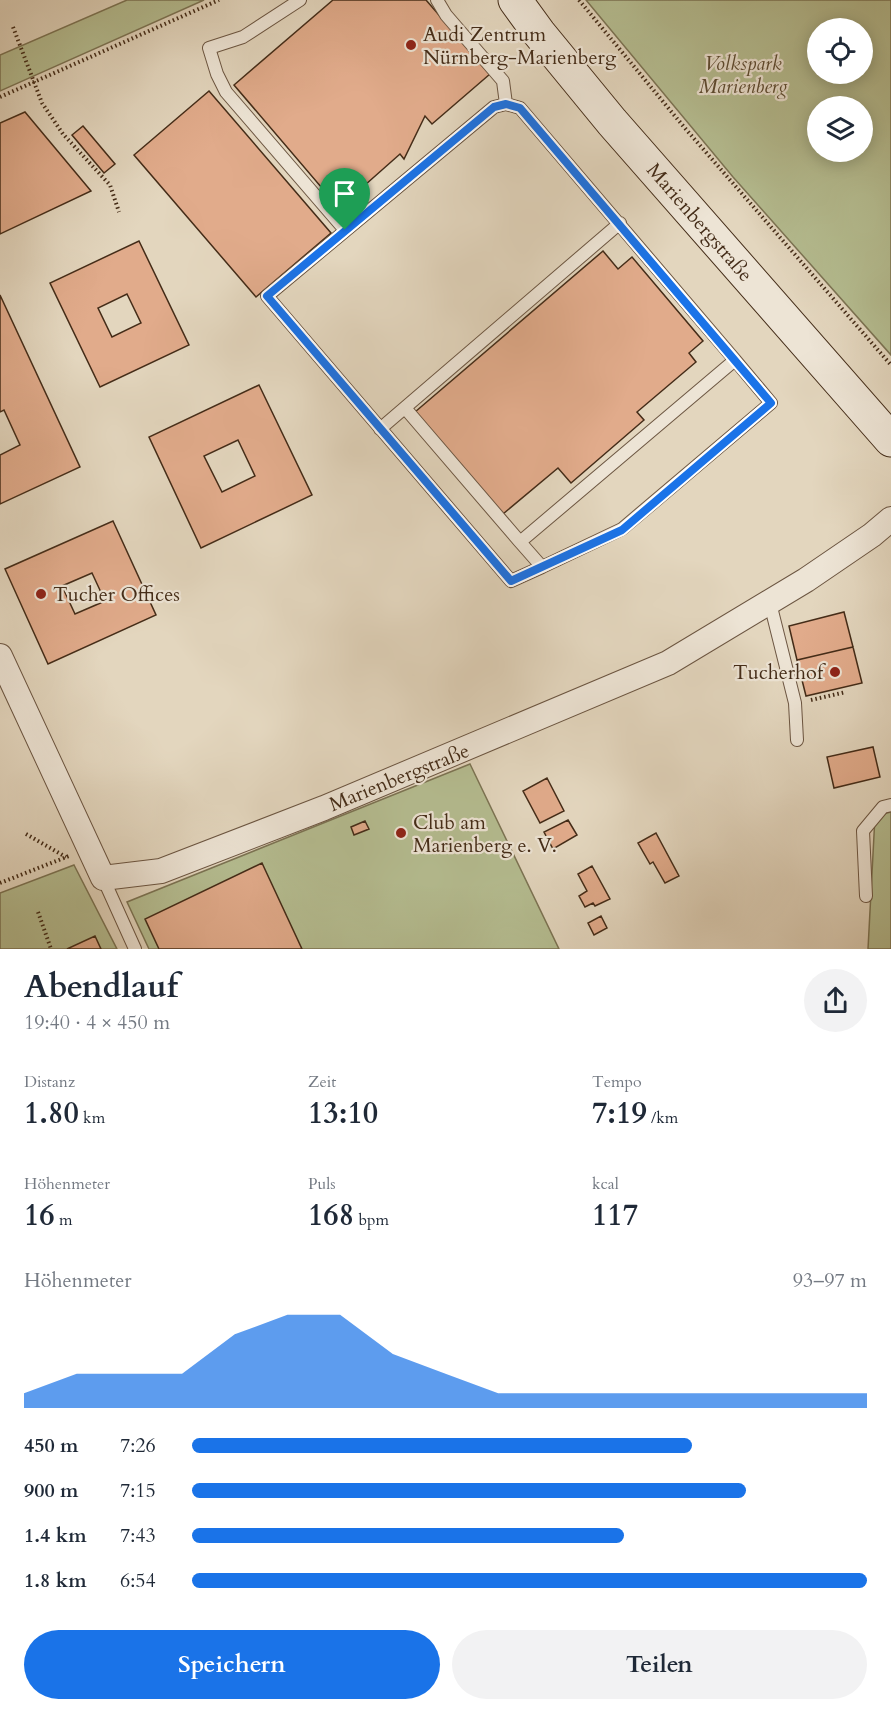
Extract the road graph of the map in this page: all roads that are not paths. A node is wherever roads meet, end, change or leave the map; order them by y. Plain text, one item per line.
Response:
1 (300, 0) edge
2 (437, 0) edge
3 (515, 0) edge
4 (539, 0) edge
5 (506, 104) junction
6 (627, 124) junction
7 (620, 223) junction
8 (345, 230) junction
9 (735, 360) junction
10 (405, 408) junction
11 (891, 408) edge
12 (380, 429) junction
13 (891, 440) edge
14 (891, 519) edge
15 (520, 542) junction
16 (542, 567) junction
17 (770, 603) junction
18 (0, 656) edge
19 (797, 740) dead end
20 (891, 805) edge
21 (103, 878) junction
22 (866, 896) dead end
23 (135, 949) edge

1 - 8 lane
2 - 5 lane
3 - 6 main road, Marienbergstraße
4 - 6 main road, Marienbergstraße
5 - 7 lane
5 - 8 lane
6 - 11 main road, Marienbergstraße
6 - 13 main road, Marienbergstraße
7 - 9 lane
7 - 10 lane
8 - 12 lane
9 - 15 lane
9 - 16 lane
10 - 12 lane
10 - 15 lane
12 - 16 lane
14 - 17 street, Marienbergstraße
15 - 16 lane
17 - 19 lane
17 - 21 street, Marienbergstraße
18 - 21 street
20 - 22 lane
21 - 23 lane

